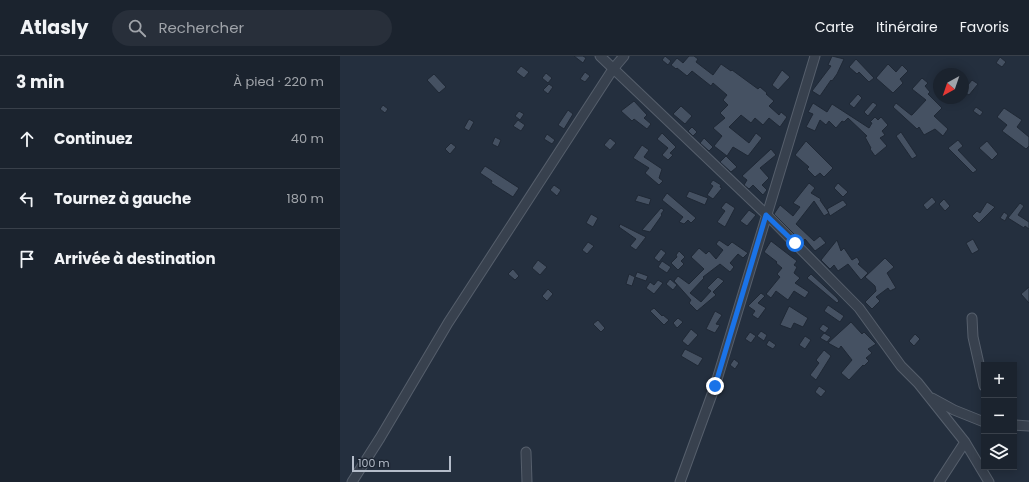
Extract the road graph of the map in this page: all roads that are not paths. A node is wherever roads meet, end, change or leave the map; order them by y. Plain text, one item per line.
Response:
1 (600, 56) edge
2 (624, 56) edge
3 (815, 56) edge
4 (613, 68) junction
5 (766, 215) junction
6 (972, 318) dead end
7 (981, 373) edge
8 (928, 396) junction
9 (981, 421) edge
10 (1017, 425) edge
11 (1029, 426) edge
12 (965, 442) junction
13 (526, 452) dead end
14 (988, 475) edge
15 (352, 482) edge
16 (527, 482) edge
17 (680, 482) edge
18 (939, 482) edge

1 - 4 street
2 - 4 street
3 - 5 street
4 - 5 street
4 - 15 street
5 - 8 street
5 - 17 street
6 - 7 street
8 - 9 street
8 - 12 street
10 - 11 street
12 - 14 street
12 - 18 street
13 - 16 street

